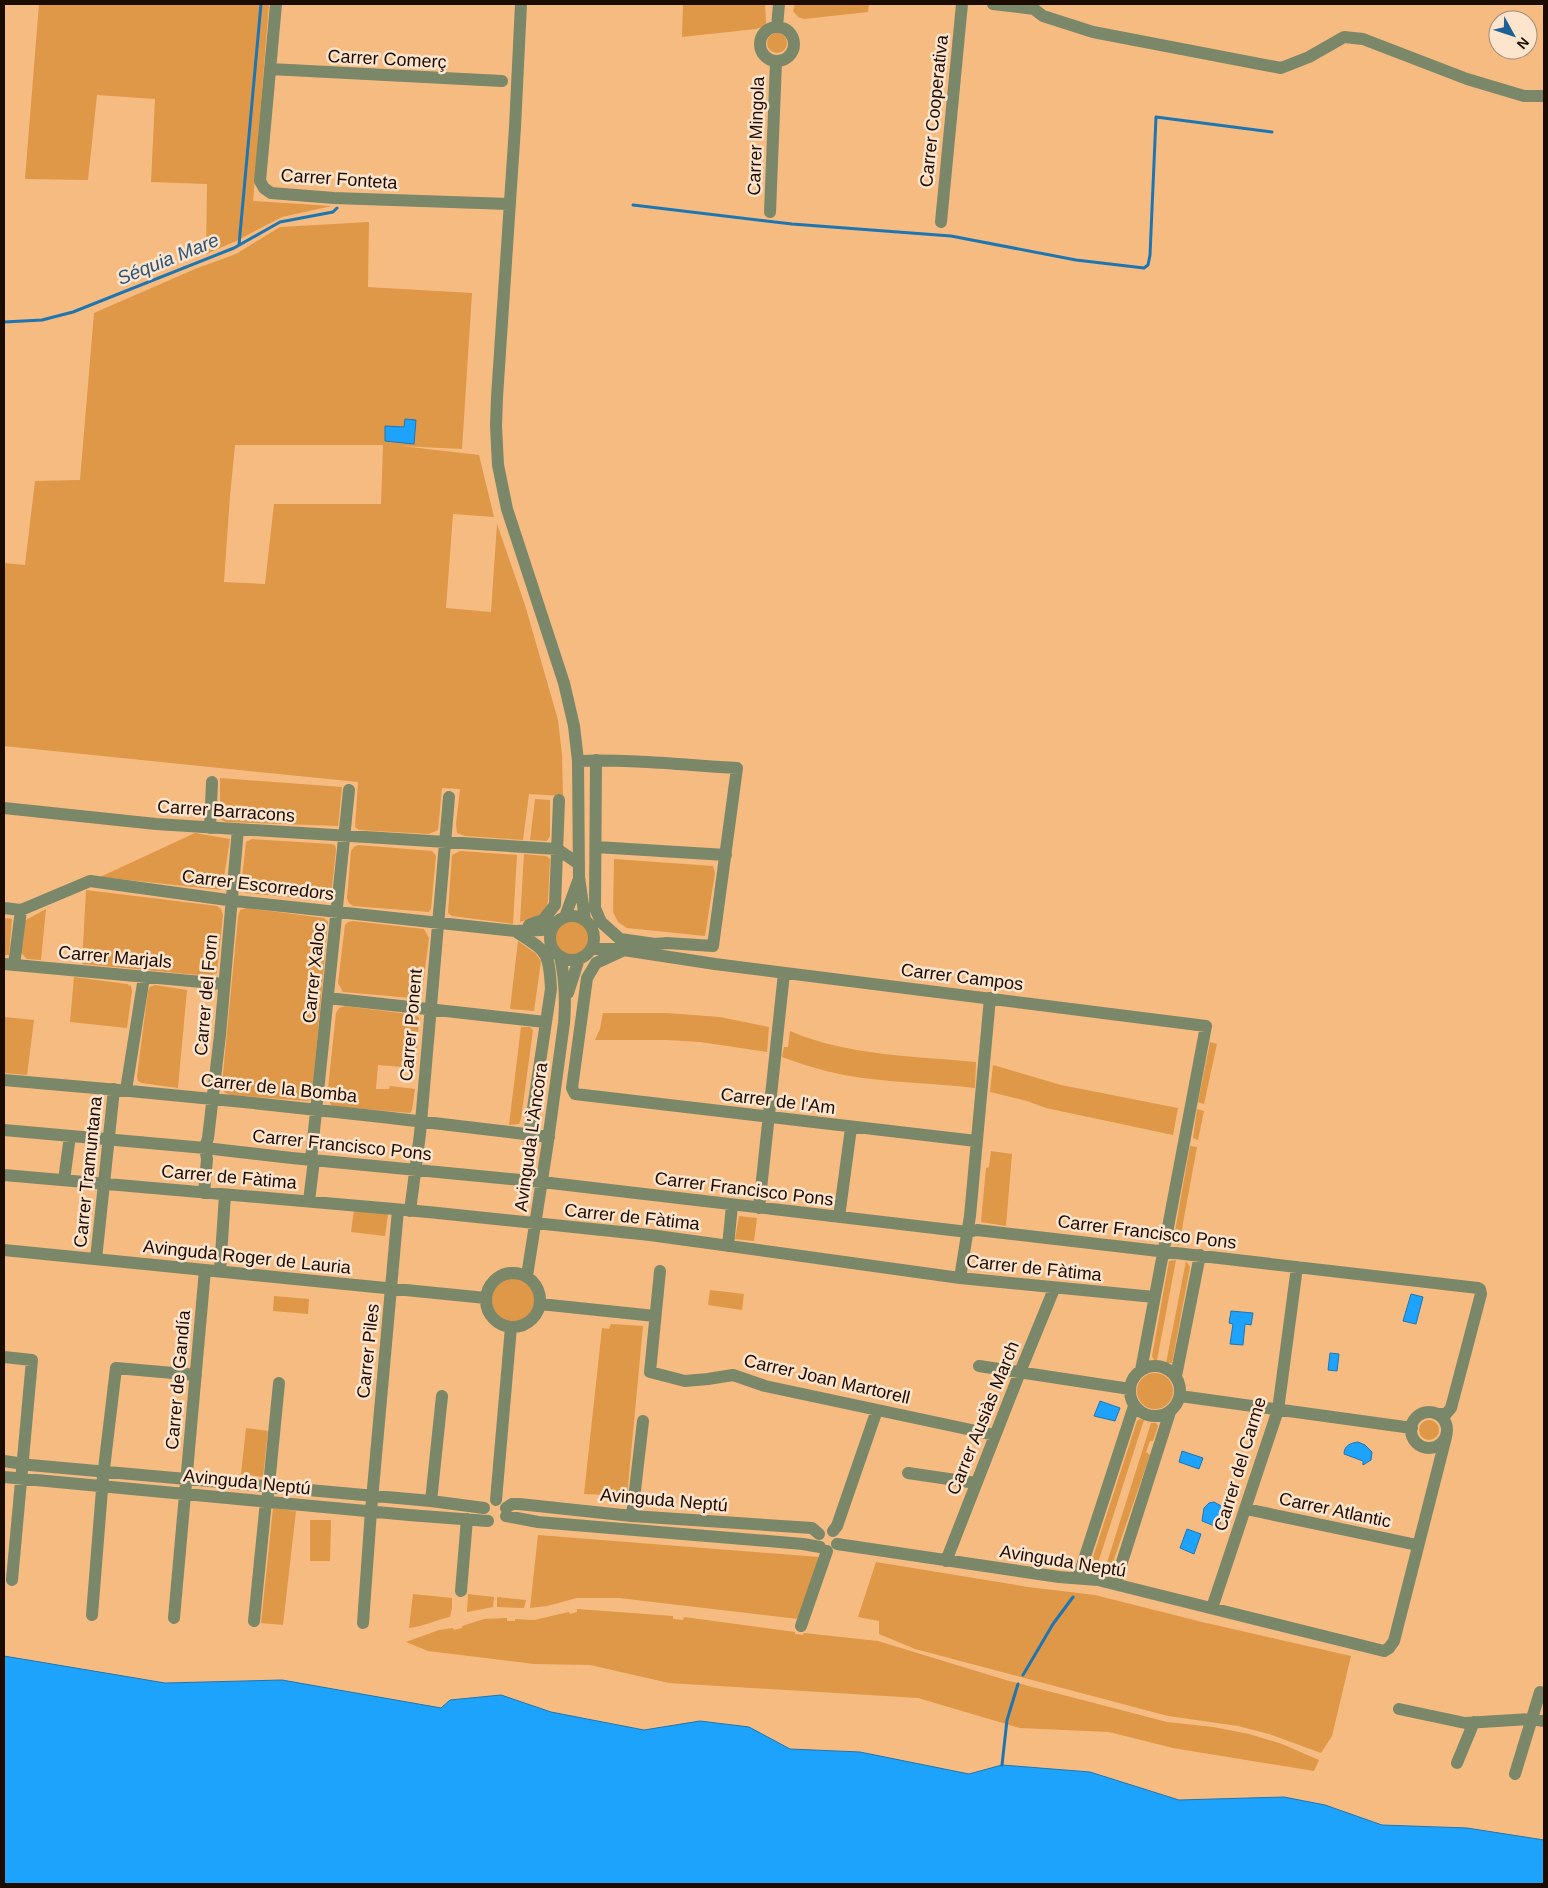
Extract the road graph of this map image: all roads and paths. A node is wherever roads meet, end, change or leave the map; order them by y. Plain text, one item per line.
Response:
1 (276, 4) edge
2 (521, 4) edge
3 (779, 4) edge
4 (962, 4) edge
5 (993, 4) edge
6 (778, 27) junction
7 (776, 62) junction
8 (270, 69) junction
9 (502, 81) dead end
10 (1544, 96) edge
11 (509, 204) junction
12 (770, 212) dead end
13 (941, 222) dead end
14 (596, 760) junction
15 (578, 761) junction
16 (212, 782) dead end
17 (349, 790) dead end
18 (449, 797) dead end
19 (559, 800) dead end
20 (4, 808) edge
21 (210, 828) junction
22 (238, 829) junction
23 (345, 836) junction
24 (446, 843) junction
25 (596, 847) junction
26 (557, 849) junction
27 (726, 855) junction
28 (579, 870) junction
29 (232, 901) junction
30 (4, 908) edge
31 (21, 910) junction
32 (338, 912) junction
33 (561, 919) junction
34 (585, 919) junction
35 (438, 923) junction
36 (515, 931) junction
37 (594, 935) junction
38 (622, 944) junction
39 (655, 944) junction
40 (551, 945) junction
41 (592, 949) junction
42 (560, 956) junction
43 (579, 959) junction
44 (715, 964) junction
45 (9, 965) edge
46 (784, 973) junction
47 (144, 977) junction
48 (224, 984) junction
49 (328, 998) junction
50 (990, 998) junction
51 (565, 1003) junction
52 (431, 1010) junction
53 (545, 1022) junction
54 (4, 1080) edge
55 (120, 1090) junction
56 (213, 1099) junction
57 (317, 1109) junction
58 (770, 1118) junction
59 (420, 1122) junction
60 (851, 1128) junction
61 (4, 1130) edge
62 (529, 1135) junction
63 (70, 1136) junction
64 (549, 1137) junction
65 (108, 1139) junction
66 (976, 1142) junction
67 (205, 1148) junction
68 (313, 1160) junction
69 (414, 1170) junction
70 (4, 1175) edge
71 (64, 1180) junction
72 (542, 1182) junction
73 (105, 1183) junction
74 (204, 1193) junction
75 (225, 1195) junction
76 (309, 1202) junction
77 (732, 1205) junction
78 (759, 1208) junction
79 (404, 1210) junction
80 (839, 1217) junction
81 (536, 1224) junction
82 (968, 1232) junction
83 (728, 1246) junction
84 (4, 1250) edge
85 (1163, 1252) junction
86 (1200, 1255) junction
87 (96, 1259) junction
88 (1297, 1267) junction
89 (205, 1270) junction
90 (220, 1271) junction
91 (660, 1271) dead end
92 (527, 1276) junction
93 (960, 1278) junction
94 (1054, 1288) junction
95 (392, 1290) junction
96 (1154, 1297) junction
97 (486, 1298) junction
98 (540, 1304) junction
99 (655, 1316) junction
100 (511, 1327) junction
101 (4, 1357) edge
102 (979, 1366) dead end
103 (1141, 1370) junction
104 (1020, 1372) junction
105 (196, 1375) junction
106 (1176, 1376) junction
107 (279, 1383) dead end
108 (1130, 1389) junction
109 (442, 1396) dead end
110 (1180, 1396) junction
111 (1134, 1406) junction
112 (877, 1410) junction
113 (1278, 1410) junction
114 (1170, 1412) junction
115 (1438, 1414) junction
116 (643, 1421) dead end
117 (1412, 1428) junction
118 (995, 1435) junction
119 (1446, 1437) junction
120 (1433, 1448) junction
121 (4, 1461) edge
122 (23, 1464) junction
123 (1438, 1465) junction
124 (104, 1472) junction
125 (908, 1472) dead end
126 (4, 1477) edge
127 (22, 1479) junction
128 (186, 1479) junction
129 (976, 1483) junction
130 (103, 1486) junction
131 (269, 1487) junction
132 (186, 1493) junction
133 (372, 1496) junction
134 (267, 1501) junction
135 (431, 1501) junction
136 (503, 1508) junction
137 (1246, 1509) junction
138 (371, 1511) junction
139 (486, 1514) junction
140 (632, 1516) junction
141 (467, 1518) junction
142 (833, 1531) junction
143 (819, 1534) junction
144 (1417, 1545) junction
145 (828, 1547) junction
146 (946, 1561) junction
147 (1078, 1578) junction
148 (12, 1580) dead end
149 (1115, 1584) junction
150 (461, 1591) dead end
151 (1212, 1608) junction
152 (92, 1615) dead end
153 (174, 1618) dead end
154 (254, 1621) dead end
155 (363, 1624) dead end
156 (801, 1626) dead end
157 (1540, 1692) dead end
158 (1399, 1709) dead end
159 (1538, 1720) edge
160 (1474, 1722) junction
161 (1457, 1763) dead end
162 (1515, 1774) dead end

1 - 8 street, Carrer Fonteta
2 - 11 street
3 - 6 street
4 - 13 street, Carrer Cooperativa
5 - 10 street
6 - 7 street
6 - 7 street
7 - 12 street, Carrer Mingola
8 - 9 street, Carrer Comerç
8 - 11 street, Carrer Fonteta
11 - 15 street
14 - 15 street
14 - 25 street
14 - 27 street
15 - 28 street
16 - 21 street
17 - 23 street, Carrer Xaloc
18 - 24 street
19 - 26 street
20 - 21 street, Carrer Barracons
21 - 22 street, Carrer Barracons
22 - 23 street, Carrer Barracons
22 - 29 street, Carrer del Forn
23 - 24 street, Carrer Barracons
23 - 32 street, Carrer Xaloc
24 - 26 street, Carrer Barracons
24 - 35 street, Carrer Ponent
25 - 27 street
25 - 38 street
26 - 28 street
26 - 36 street
27 - 39 street
28 - 33 street
28 - 34 street
29 - 31 street, Carrer Escorredors
29 - 32 street, Carrer Escorredors
29 - 48 street, Carrer del Forn
30 - 31 street, Carrer Escorredors
31 - 45 street
32 - 35 street, Carrer Escorredors
32 - 49 street, Carrer Xaloc
33 - 34 street
33 - 36 street, Carrer Escorredors
33 - 40 street
34 - 37 street
35 - 36 street, Carrer Escorredors
35 - 52 street, Carrer Ponent
36 - 40 street, Carrer Escorredors
36 - 53 street, Carrer Escorredors
37 - 38 street
37 - 41 street
38 - 39 street
38 - 41 street
38 - 44 street, Carrer Campos
38 - 58 street, Carrer de l'Am
39 - 44 street
40 - 42 street
41 - 43 street
42 - 43 street
42 - 51 street, Avinguda L'Àncora
43 - 51 street, Avinguda L'Àncora
44 - 46 street, Carrer Campos
45 - 47 street, Carrer Marjals
46 - 50 street, Carrer Campos
46 - 58 street
47 - 48 street, Carrer Marjals
47 - 55 street, Carrer Tramuntana
48 - 56 street, Carrer del Forn
49 - 52 street
49 - 57 street, Carrer Xaloc
50 - 66 street
50 - 85 street, Carrer Campos
51 - 64 street, Avinguda L'Àncora
52 - 53 street
52 - 59 street, Carrer Ponent
53 - 62 street, Carrer Escorredors
54 - 55 street, Carrer de la Bomba
55 - 56 street, Carrer de la Bomba
55 - 65 street, Carrer Tramuntana
56 - 57 street, Carrer de la Bomba
56 - 67 street, Carrer del Forn
57 - 59 street, Carrer de la Bomba
57 - 68 street, Carrer Xaloc
58 - 60 street, Carrer de l'Am
58 - 78 street
59 - 62 street, Carrer de la Bomba
59 - 69 street, Carrer Ponent
60 - 66 street, Carrer de l'Am
60 - 80 street
61 - 63 street, Carrer Francisco Pons
62 - 64 street, Carrer de la Bomba
63 - 65 street, Carrer Francisco Pons
63 - 71 street
64 - 72 street, Avinguda L'Àncora
65 - 67 street, Carrer Francisco Pons
65 - 73 street, Carrer Tramuntana
66 - 82 street
67 - 68 street, Carrer Francisco Pons
67 - 74 street, Carrer del Forn
68 - 69 street, Carrer Francisco Pons
68 - 76 street, Carrer Xaloc
69 - 72 street, Carrer Francisco Pons
69 - 79 street, Carrer Ponent
70 - 71 street, Carrer de Fàtima
71 - 73 street, Carrer de Fàtima
72 - 77 street, Carrer Francisco Pons
72 - 81 street, Avinguda L'Àncora
73 - 74 street, Carrer de Fàtima
73 - 87 street, Carrer Tramuntana
74 - 75 street, Carrer de Fàtima
75 - 76 street, Carrer de Fàtima
75 - 90 street
76 - 79 street, Carrer de Fàtima
77 - 78 street, Carrer Francisco Pons
77 - 83 street
78 - 80 street, Carrer Francisco Pons
79 - 81 street, Carrer de Fàtima
79 - 95 street, Carrer Piles
80 - 82 street, Carrer Francisco Pons
81 - 83 street, Carrer de Fàtima
81 - 92 street, Avinguda L'Àncora
82 - 85 street, Carrer Francisco Pons
82 - 93 street
83 - 93 street, Carrer de Fàtima
84 - 87 street, Avinguda Roger de Lauria
85 - 86 street, Carrer Francisco Pons
85 - 96 street
86 - 88 street, Carrer Francisco Pons
86 - 106 street
87 - 89 street, Avinguda Roger de Lauria
88 - 113 street, Carrer del Carme
88 - 115 street, Carrer Francisco Pons
89 - 90 street, Avinguda Roger de Lauria
89 - 105 street, Carrer de Gandía
90 - 95 street, Avinguda Roger de Lauria
91 - 99 street
92 - 97 street
92 - 98 street
93 - 94 street, Carrer de Fàtima
94 - 96 street, Carrer de Fàtima
94 - 104 street, Carrer Ausiàs March
95 - 97 street, Avinguda Roger de Lauria
95 - 133 street, Carrer Piles
96 - 103 street
97 - 100 street
98 - 99 street
98 - 100 street
99 - 112 street, Carrer Joan Martorell
100 - 136 street
101 - 122 street
102 - 104 street
103 - 106 street
103 - 108 street
104 - 108 street
104 - 118 street, Carrer Ausiàs March
105 - 124 street
105 - 128 street, Carrer de Gandía
106 - 110 street
107 - 131 street
108 - 111 street
109 - 135 street
110 - 113 street
110 - 114 street
111 - 114 street
111 - 147 street
112 - 118 street, Carrer Joan Martorell
112 - 142 street
113 - 117 street
113 - 137 street, Carrer del Carme
114 - 149 street
115 - 117 street
115 - 119 street
116 - 140 street
117 - 120 street
118 - 129 street, Carrer Ausiàs March
119 - 120 street
119 - 123 street
120 - 123 street
121 - 122 street, Avinguda Neptú
122 - 124 street, Avinguda Neptú
122 - 127 street
123 - 144 street
124 - 128 street, Avinguda Neptú
124 - 130 street
125 - 129 street
126 - 127 street, Avinguda Neptú
127 - 130 street, Avinguda Neptú
127 - 148 street
128 - 131 street, Avinguda Neptú
128 - 132 street, Carrer de Gandía
129 - 146 street, Carrer Ausiàs March
130 - 132 street, Avinguda Neptú
130 - 152 street
131 - 133 street, Avinguda Neptú
131 - 134 street
132 - 134 street, Avinguda Neptú
132 - 153 street, Carrer de Gandía
133 - 135 street, Avinguda Neptú
133 - 138 street, Carrer Piles
134 - 138 street, Avinguda Neptú
134 - 154 street
135 - 139 street, Avinguda Neptú
136 - 139 street
136 - 139 street
136 - 140 street, Avinguda Neptú
136 - 145 street, Avinguda Neptú
137 - 144 street, Carrer Atlantic
137 - 151 street, Carrer del Carme
138 - 141 street, Avinguda Neptú
138 - 155 street, Carrer Piles
139 - 141 street, Avinguda Neptú
140 - 143 street, Avinguda Neptú
141 - 150 street
142 - 143 street
142 - 145 street
143 - 145 street
144 - 151 street, Avinguda Neptú
145 - 146 street, Avinguda Neptú
145 - 156 street
146 - 147 street, Avinguda Neptú
147 - 149 street, Avinguda Neptú
149 - 151 street, Avinguda Neptú
157 - 159 street
158 - 160 street
159 - 160 street
159 - 162 street
160 - 161 street

